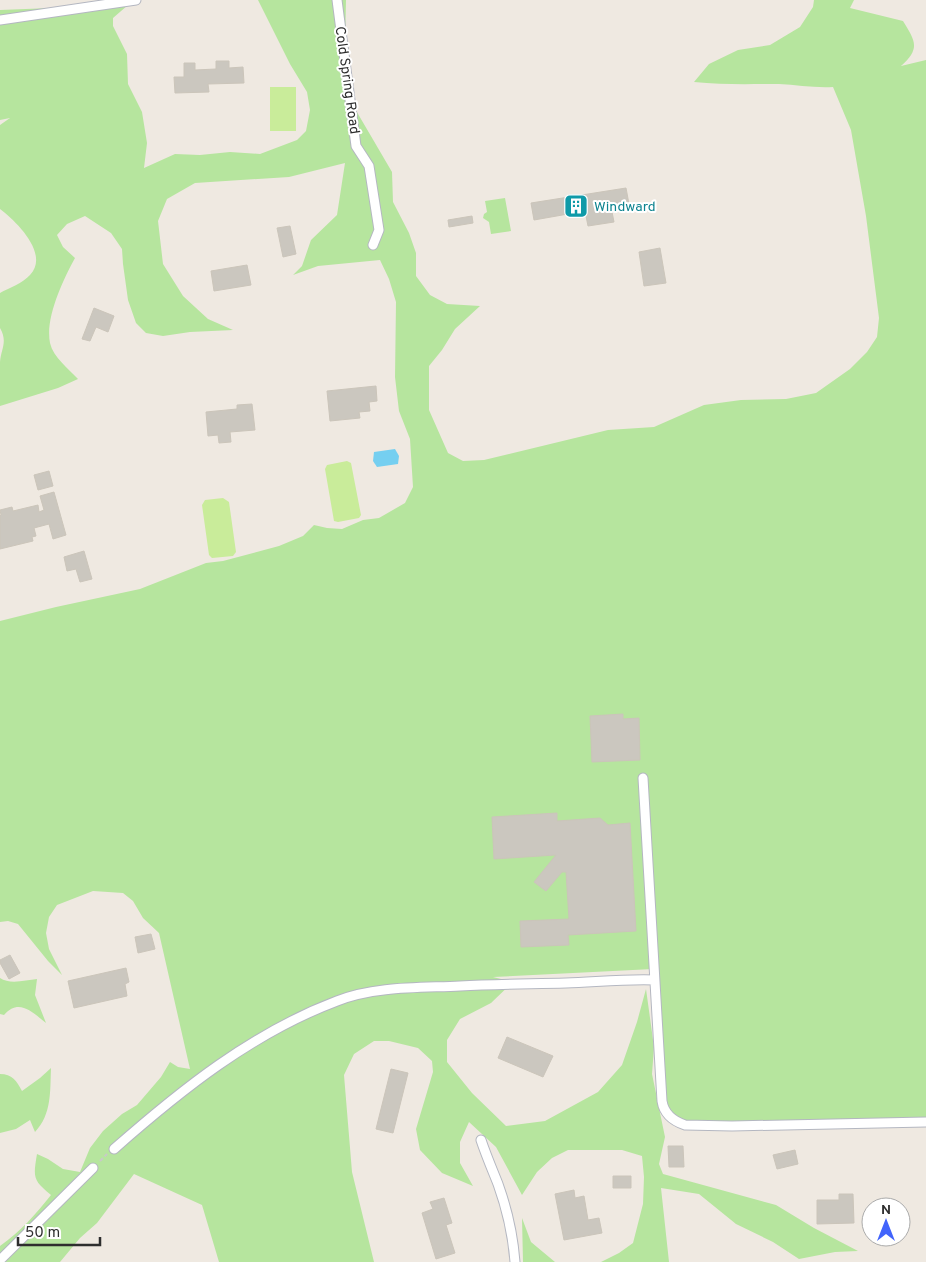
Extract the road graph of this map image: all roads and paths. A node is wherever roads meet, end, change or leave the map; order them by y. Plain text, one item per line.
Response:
1 (136, 0) edge
2 (337, 0) edge
3 (0, 20) edge
4 (373, 245) dead end
5 (642, 778) dead end
6 (654, 980) junction
7 (926, 1122) edge
8 (481, 1140) dead end
9 (114, 1149) joint
10 (92, 1168) joint
11 (0, 1260) edge
12 (515, 1262) edge

1 - 3 street
2 - 4 street, Cold Spring Road
5 - 6 street
6 - 7 street
6 - 9 street
8 - 12 street
9 - 10 path
10 - 11 street

